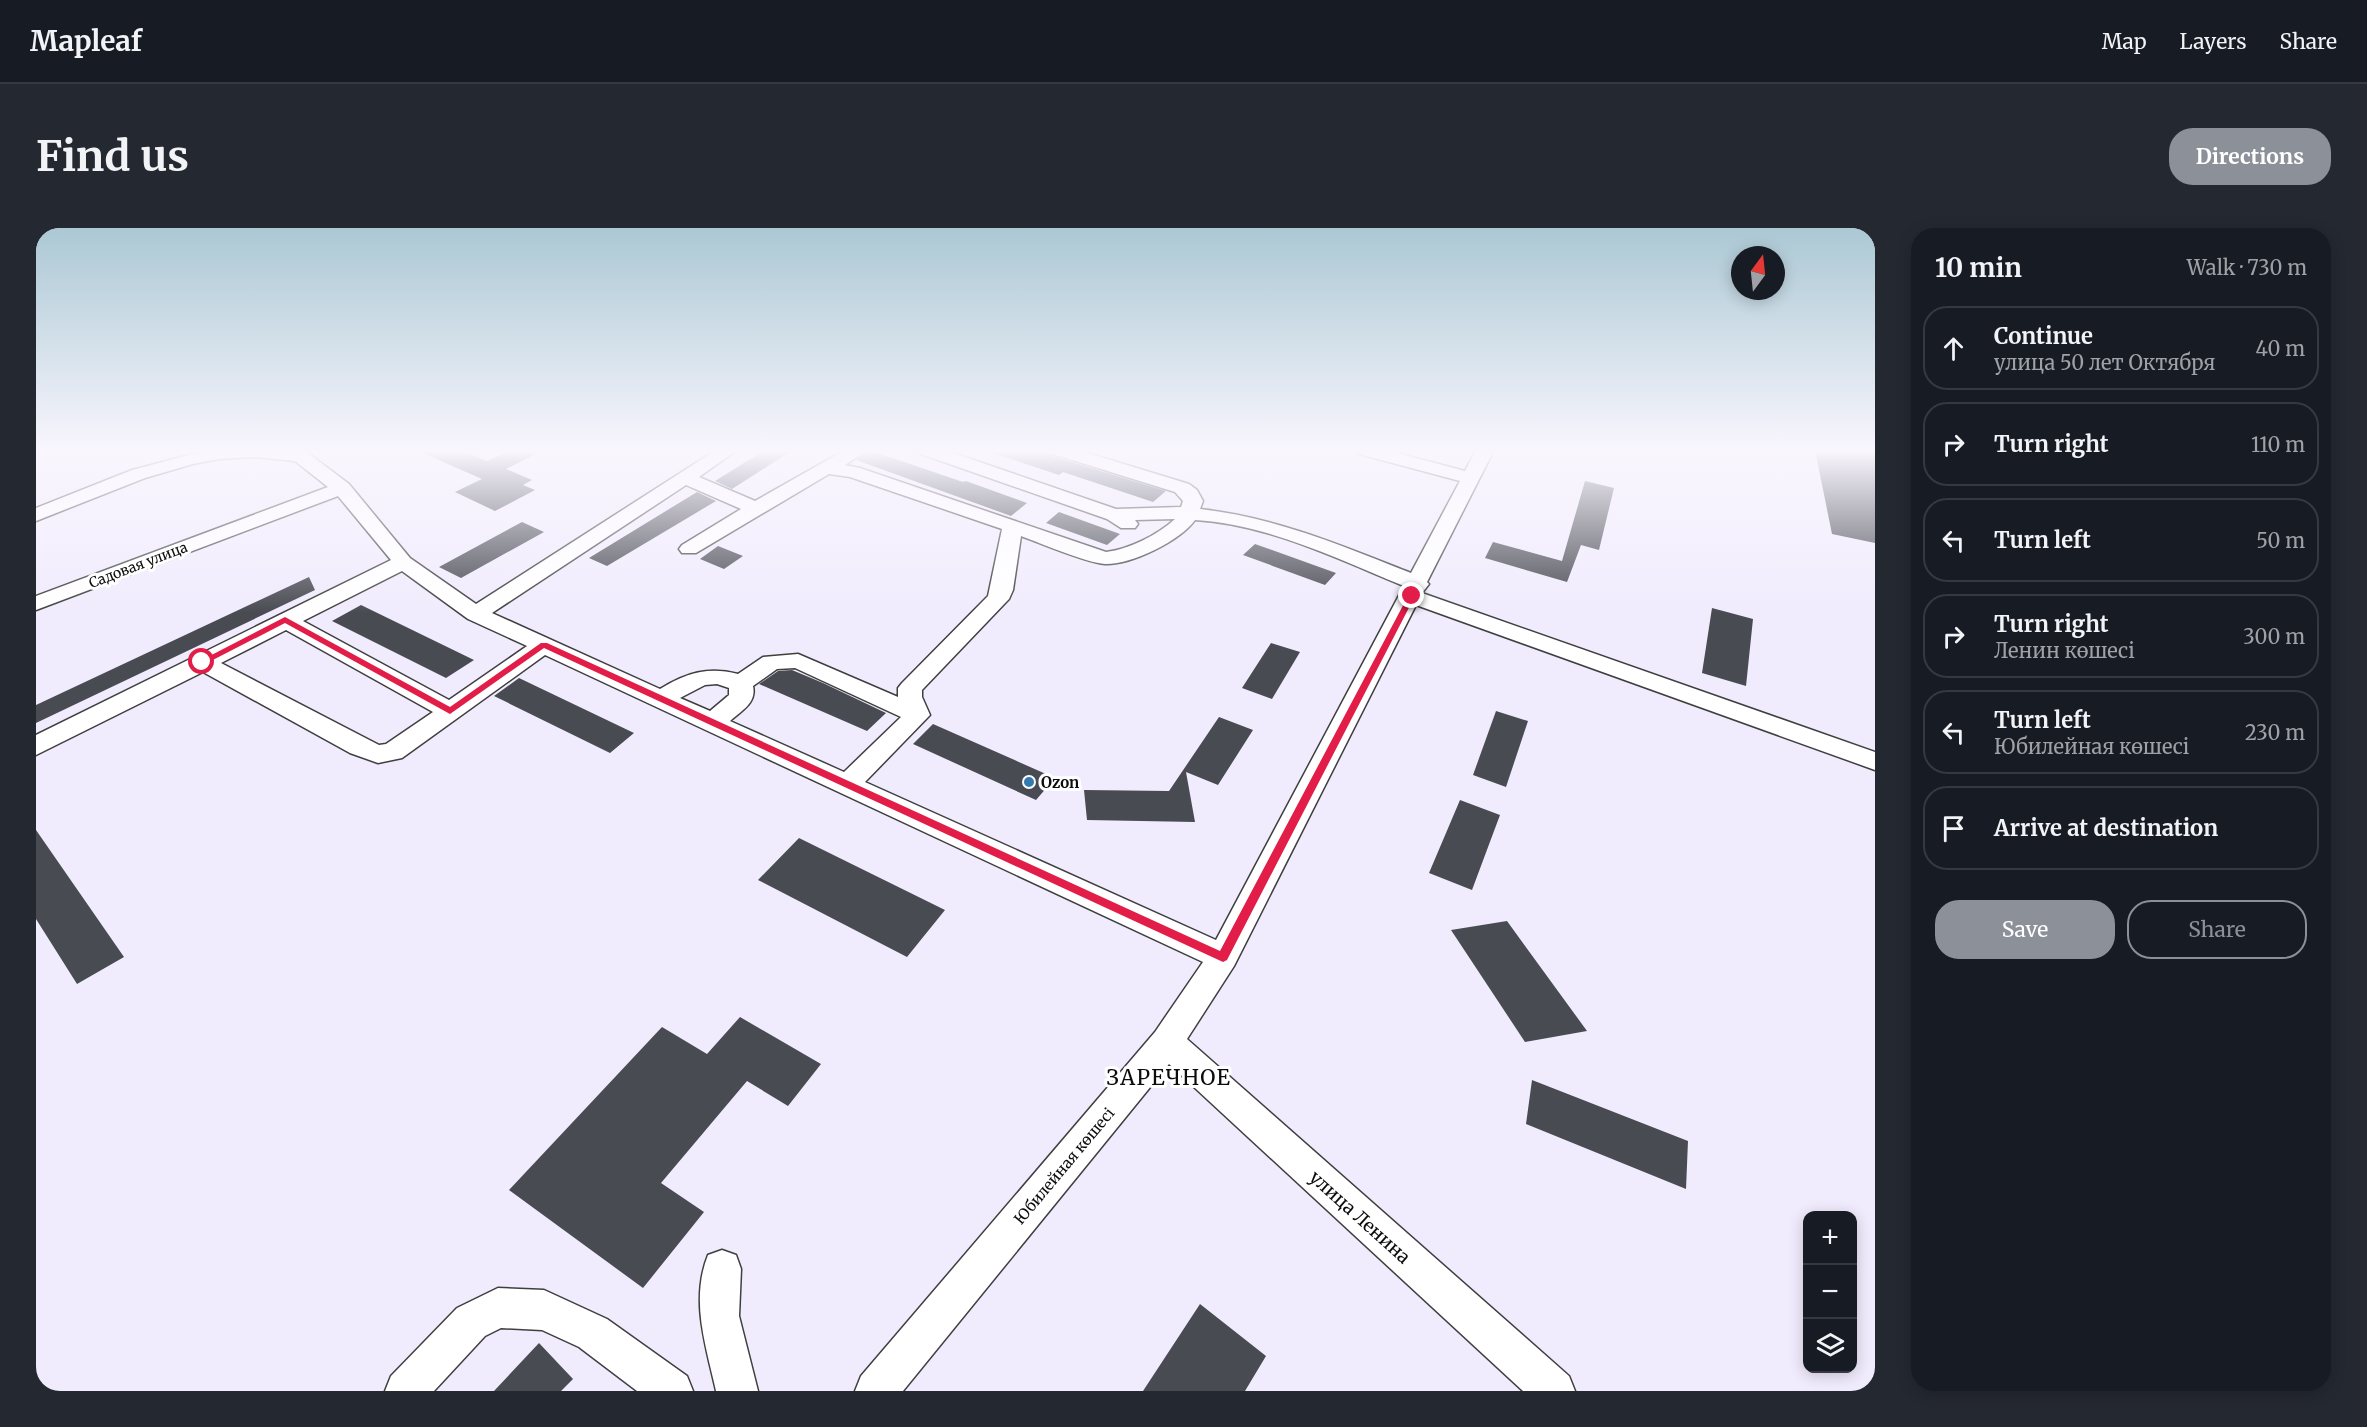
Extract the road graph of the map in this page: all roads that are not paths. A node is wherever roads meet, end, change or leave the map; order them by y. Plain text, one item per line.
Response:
1 (63, 504) edge
2 (299, 504) edge
3 (355, 504) edge
4 (645, 504) edge
5 (747, 504) edge
6 (763, 504) edge
7 (974, 504) edge
8 (1083, 504) edge
9 (1191, 504) edge
10 (1458, 504) edge
11 (756, 508) junction
12 (1188, 513) junction
13 (36, 515) edge
14 (1114, 515) junction
15 (1012, 526) junction
16 (1155, 540) junction
17 (689, 549) dead end
18 (403, 562) junction
19 (1415, 590) junction
20 (36, 603) edge
21 (476, 614) junction
22 (285, 620) junction
23 (544, 645) junction
24 (202, 662) junction
25 (740, 684) junction
26 (662, 699) junction
27 (450, 711) junction
28 (918, 715) junction
29 (713, 722) junction
30 (36, 746) edge
31 (1875, 761) edge
32 (847, 784) junction
33 (1223, 957) junction
34 (1167, 1042) junction
35 (722, 1269) dead end
36 (406, 1391) edge
37 (672, 1391) edge
38 (737, 1391) edge
39 (876, 1391) edge
40 (1554, 1391) edge

1 - 13 street
2 - 20 street, Садовая улица
3 - 18 street
4 - 21 street
5 - 11 street
6 - 11 street
7 - 15 street
8 - 14 street
9 - 12 street
10 - 19 street, Юбилейная көшесі
11 - 17 street
12 - 14 street
12 - 16 street
12 - 19 street
14 - 16 street
15 - 16 street
15 - 28 street
18 - 21 street
18 - 22 street
19 - 31 street
19 - 33 street, Юбилейная көшесі
21 - 23 street
22 - 24 street
22 - 27 street
23 - 26 street
23 - 27 street
24 - 27 street
24 - 30 street
25 - 26 street
25 - 28 street
25 - 29 street
26 - 29 street
28 - 32 street
29 - 32 street
32 - 33 street
33 - 34 street, Юбилейная көшесі
34 - 39 street, Юбилейная көшесі
34 - 40 street, улица Ленина
35 - 38 street
36 - 37 street

